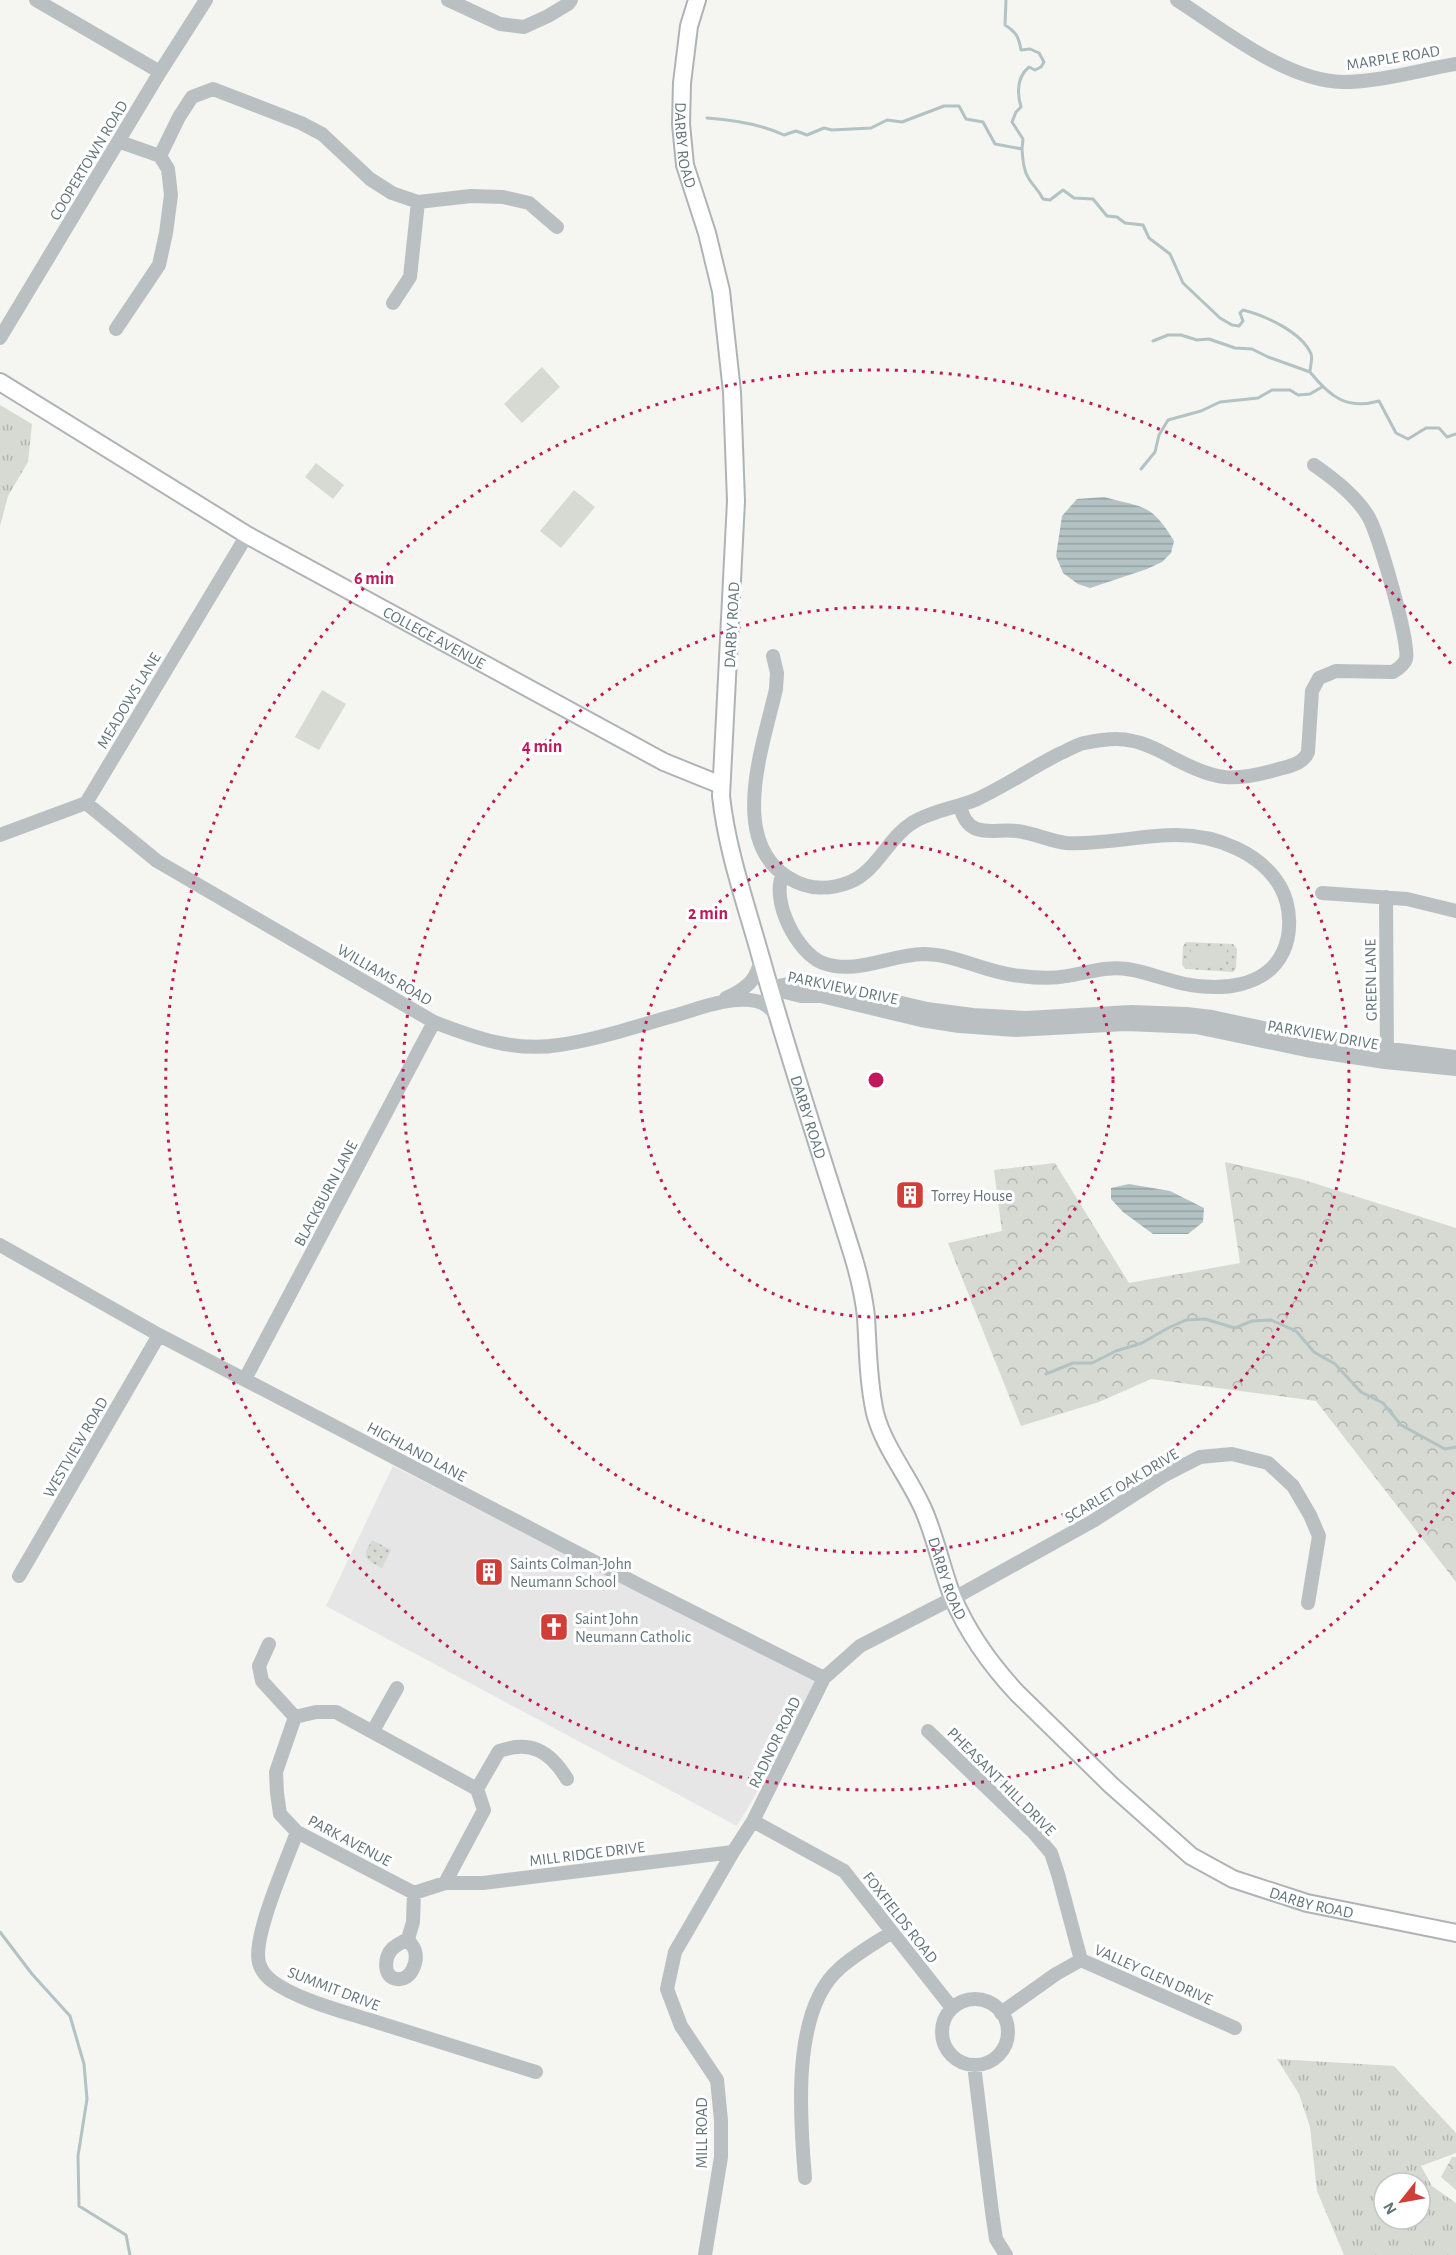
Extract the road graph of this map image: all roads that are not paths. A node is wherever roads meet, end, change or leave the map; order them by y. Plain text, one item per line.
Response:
1 (36, 0) edge
2 (206, 0) edge
3 (448, 0) edge
4 (571, 0) edge
5 (697, 0) edge
6 (1177, 0) edge
7 (1456, 64) edge
8 (160, 72) junction
9 (120, 142) junction
10 (160, 156) junction
11 (418, 202) junction
12 (556, 227) dead end
13 (393, 303) dead end
14 (116, 329) dead end
15 (0, 338) edge
16 (0, 382) edge
17 (1314, 465) dead end
18 (247, 535) junction
19 (773, 656) dead end
20 (721, 785) junction
21 (86, 803) junction
22 (960, 806) junction
23 (0, 835) edge
24 (783, 874) junction
25 (1322, 893) dead end
26 (1386, 897) junction
27 (1456, 911) edge
28 (761, 957) junction
29 (769, 988) junction
30 (705, 1007) junction
31 (778, 1017) junction
32 (434, 1022) junction
33 (1387, 1056) junction
34 (1456, 1057) edge
35 (1456, 1069) edge
36 (0, 1245) edge
37 (159, 1335) junction
38 (245, 1379) junction
39 (19, 1576) dead end
40 (953, 1597) junction
41 (1308, 1603) dead end
42 (269, 1644) dead end
43 (824, 1678) junction
44 (397, 1688) dead end
45 (295, 1718) junction
46 (373, 1731) junction
47 (928, 1731) dead end
48 (567, 1779) dead end
49 (477, 1789) junction
50 (753, 1821) junction
51 (297, 1832) junction
52 (733, 1852) junction
53 (445, 1883) junction
54 (414, 1893) junction
55 (892, 1932) junction
56 (1456, 1933) edge
57 (408, 1939) dead end
58 (675, 1952) joint
59 (1081, 1960) junction
60 (952, 2008) junction
61 (1001, 2013) junction
62 (1235, 2028) dead end
63 (974, 2065) junction
64 (536, 2072) dead end
65 (805, 2178) dead end
66 (705, 2255) edge
67 (1006, 2255) edge

1 - 8 street
2 - 8 street, COOPERTOWN ROAD
3 - 4 street
5 - 20 main road, DARBY ROAD
6 - 7 street, MARPLE ROAD
8 - 9 street, COOPERTOWN ROAD
9 - 10 street
9 - 15 street, COOPERTOWN ROAD
10 - 11 street
10 - 14 street
11 - 12 street
11 - 13 street
16 - 18 main road, COLLEGE AVENUE
17 - 22 street
18 - 20 main road, COLLEGE AVENUE
18 - 21 street, MEADOWS LANE
19 - 24 street
20 - 28 main road, DARBY ROAD
21 - 23 street
21 - 32 street, WILLIAMS ROAD
22 - 24 street
22 - 24 street
25 - 26 street
26 - 27 street
26 - 33 street, GREEN LANE
28 - 29 main road, DARBY ROAD
28 - 30 street, WILLIAMS ROAD
29 - 31 main road, DARBY ROAD
29 - 33 street, PARKVIEW DRIVE
30 - 31 street, WILLIAMS ROAD
30 - 32 street, WILLIAMS ROAD
31 - 40 main road, DARBY ROAD
32 - 38 street, BLACKBURN LANE
33 - 34 street, PARKVIEW DRIVE
33 - 35 street, PARKVIEW DRIVE
36 - 37 street, HIGHLAND LANE
37 - 38 street, HIGHLAND LANE
37 - 39 street, WESTVIEW ROAD
38 - 43 street, HIGHLAND LANE
40 - 41 street, SCARLET OAK DRIVE
40 - 43 street, RADNOR ROAD
40 - 56 main road, DARBY ROAD
42 - 45 street
43 - 50 street, RADNOR ROAD
44 - 46 street
45 - 46 street
45 - 51 street, PARK AVENUE
46 - 49 street
47 - 59 street, PHEASANT HILL DRIVE
48 - 49 street
49 - 53 street
50 - 52 street, RADNOR ROAD
50 - 55 street, FOXFIELDS ROAD
51 - 54 street, PARK AVENUE
51 - 64 street, SUMMIT DRIVE
52 - 53 street, MILL RIDGE DRIVE
52 - 58 street, RADNOR ROAD
53 - 54 street, MILL RIDGE DRIVE
54 - 57 street
55 - 60 street, FOXFIELDS ROAD
55 - 65 street
58 - 66 street, MILL ROAD
59 - 61 street, VALLEY GLEN DRIVE
59 - 62 street, VALLEY GLEN DRIVE
60 - 61 street
60 - 63 street
61 - 63 street
63 - 67 street

